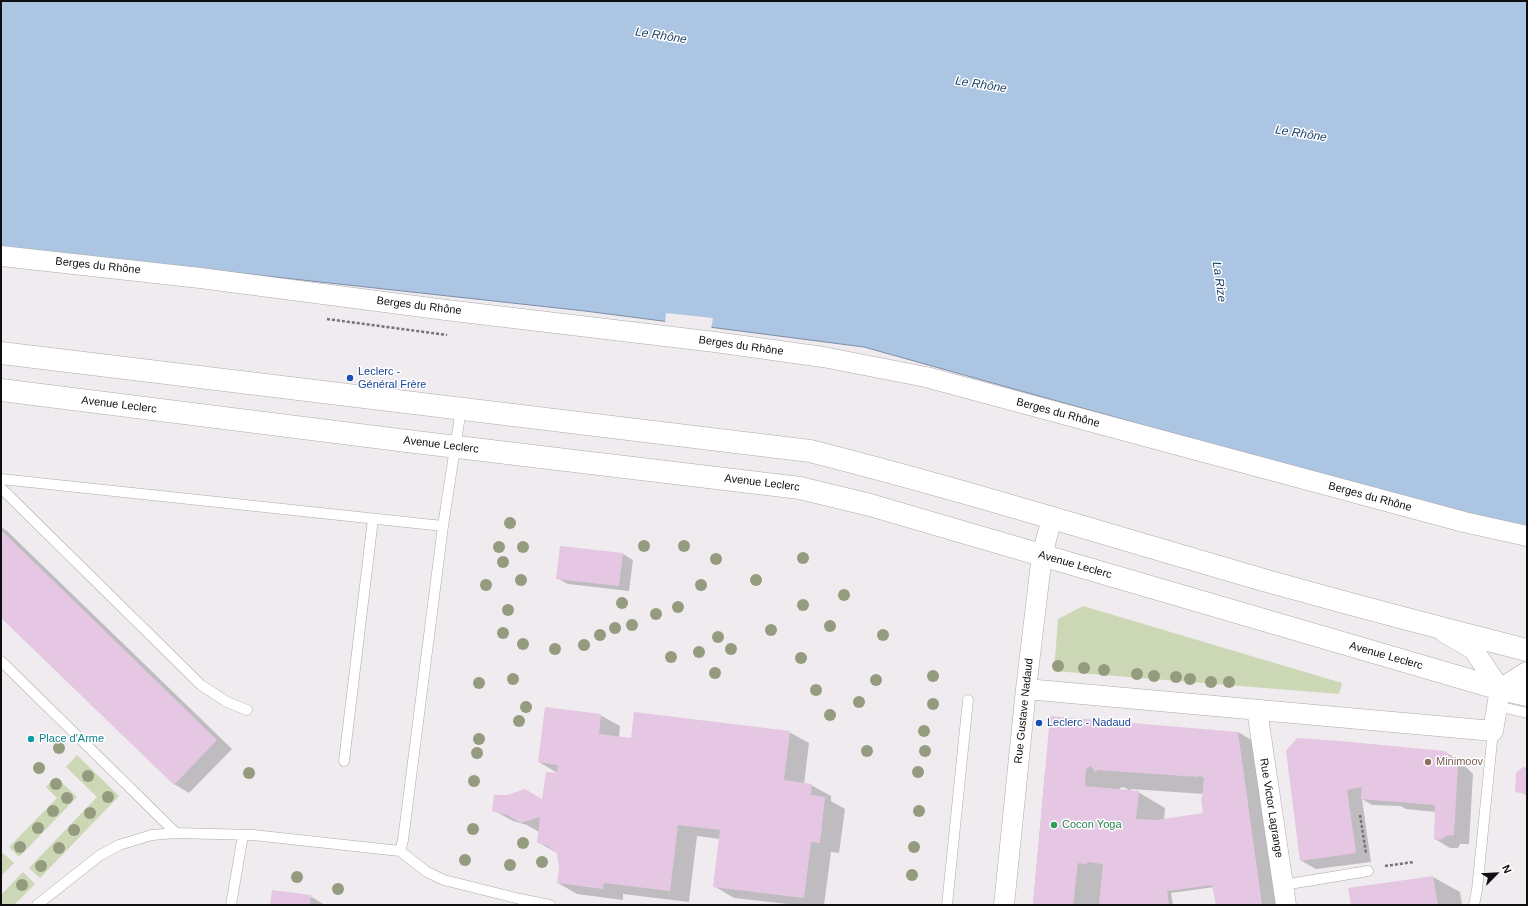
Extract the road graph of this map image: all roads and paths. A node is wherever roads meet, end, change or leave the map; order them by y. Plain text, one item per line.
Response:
1 (1, 256) edge
2 (321, 318) dead end
3 (448, 335) dead end
4 (1, 353) edge
5 (1, 390) edge
6 (461, 409) junction
7 (455, 446) junction
8 (1, 479) edge
9 (1, 488) edge
10 (1052, 518) junction
11 (373, 519) junction
12 (443, 526) junction
13 (1527, 536) edge
14 (1042, 555) junction
15 (1432, 626) junction
16 (1527, 650) edge
17 (1, 661) edge
18 (1527, 672) edge
19 (1026, 689) junction
20 (1527, 695) edge
21 (1499, 698) junction
22 (968, 700) dead end
23 (247, 710) dead end
24 (1257, 710) junction
25 (1527, 713) edge
26 (1493, 731) junction
27 (344, 761) dead end
28 (1360, 815) dead end
29 (176, 833) junction
30 (243, 835) junction
31 (400, 851) junction
32 (1414, 862) dead end
33 (1368, 871) junction
34 (1283, 885) junction
35 (39, 904) edge
36 (231, 905) edge
37 (550, 905) edge
38 (947, 905) edge
39 (1004, 905) edge
40 (1286, 905) edge
41 (1474, 905) edge

1 - 13 street, Berges du Rhône
2 - 3 path
4 - 6 main road
5 - 7 main road, Avenue Leclerc
6 - 7 lane
6 - 10 main road
7 - 12 lane
7 - 14 main road, Avenue Leclerc
8 - 11 lane
9 - 23 lane
10 - 14 street, Rue Gustave Nadaud
10 - 15 main road
11 - 12 lane
11 - 27 lane
12 - 31 lane
14 - 19 street, Rue Gustave Nadaud
14 - 21 main road, Avenue Leclerc
15 - 16 main road
15 - 21 street
17 - 29 lane
18 - 21 street
19 - 24 street
19 - 39 street, Rue Gustave Nadaud
20 - 21 main road, Avenue Leclerc
21 - 25 lane
21 - 26 street
22 - 38 lane
24 - 26 street
24 - 34 street, Rue Victor Lagrange
26 - 41 lane
28 - 33 path
29 - 30 lane
29 - 35 lane
30 - 31 lane
30 - 36 lane
31 - 37 lane
32 - 33 path
33 - 34 lane
34 - 40 street, Rue Victor Lagrange

